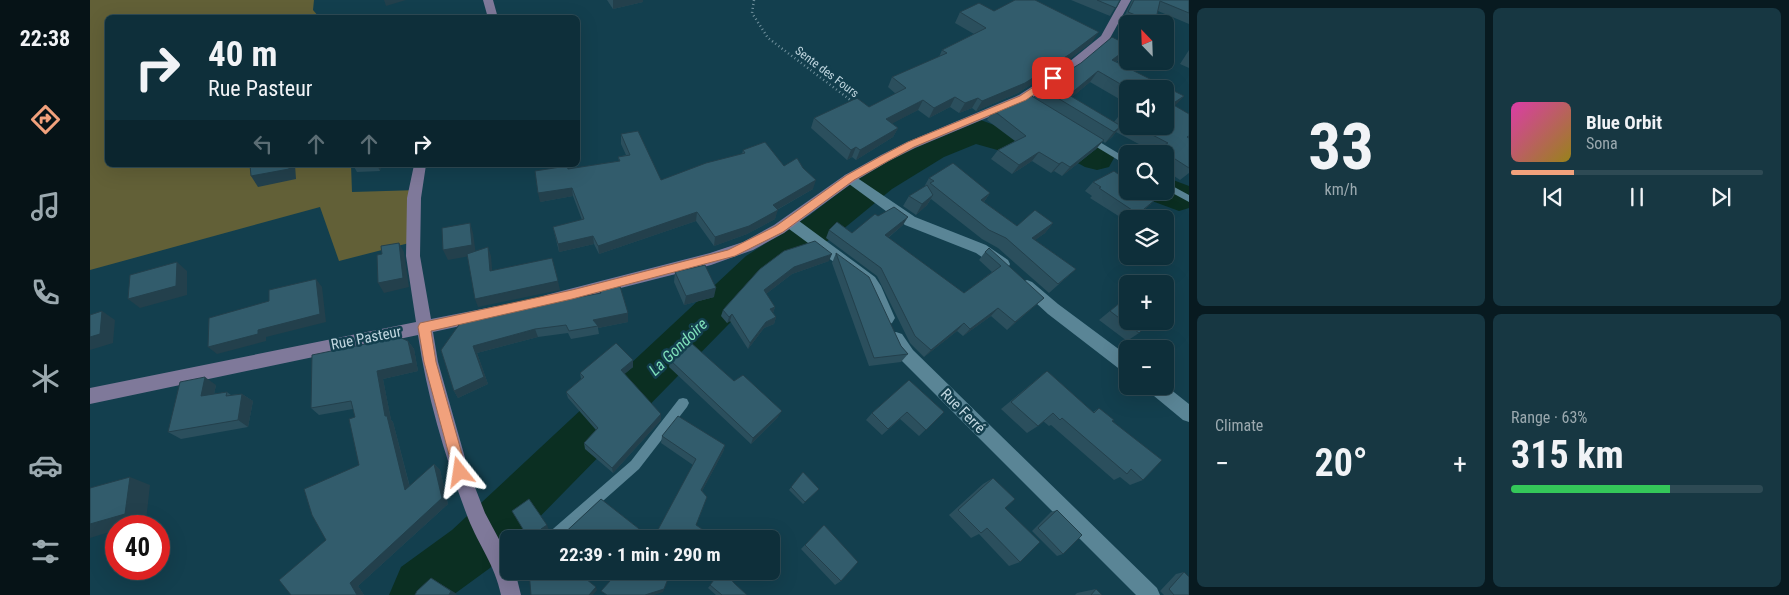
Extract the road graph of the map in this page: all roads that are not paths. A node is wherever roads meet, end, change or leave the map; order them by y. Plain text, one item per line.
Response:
1 (488, 0) edge
2 (1126, 0) edge
3 (492, 15) edge
4 (1082, 135) edge
5 (1119, 158) edge
6 (420, 167) edge
7 (862, 186) junction
8 (1174, 190) edge
9 (1189, 199) edge
10 (802, 230) junction
11 (536, 303) edge
12 (508, 309) edge
13 (424, 327) junction
14 (1119, 359) edge
15 (1165, 395) edge
16 (90, 396) edge
17 (683, 402) dead end
18 (1189, 414) edge
19 (560, 530) edge
20 (510, 581) edge
21 (1150, 595) edge

1 - 3 street
2 - 7 street
4 - 5 lane
6 - 13 street
7 - 10 street
7 - 14 street
8 - 9 lane
10 - 11 street
10 - 21 street, Rue Ferré
12 - 13 street, Rue Pasteur
13 - 16 street, Rue Pasteur
13 - 20 street
15 - 18 street
17 - 19 lane

